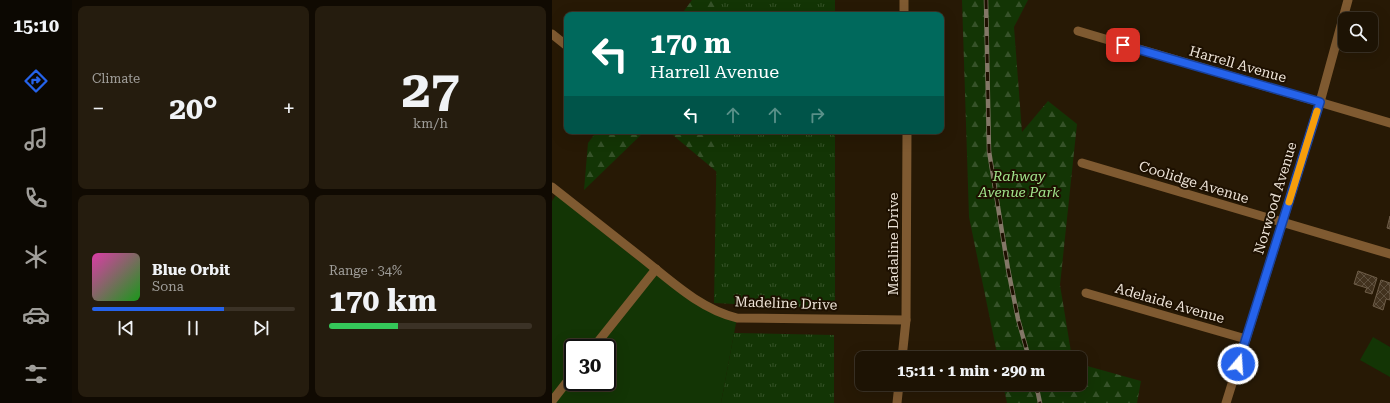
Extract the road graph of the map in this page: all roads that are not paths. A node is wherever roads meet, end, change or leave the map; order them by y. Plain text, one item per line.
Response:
1 (904, 0) edge
2 (1348, 0) edge
3 (904, 12) edge
4 (1078, 31) dead end
5 (552, 34) edge
6 (564, 44) edge
7 (1320, 102) junction
8 (1390, 123) edge
9 (907, 134) edge
10 (1082, 163) dead end
11 (552, 187) edge
12 (1282, 223) junction
13 (1390, 254) edge
14 (656, 269) junction
15 (1086, 293) dead end
16 (906, 320) junction
17 (600, 339) edge
18 (1246, 339) junction
19 (903, 351) edge
20 (564, 386) edge
21 (898, 391) edge
22 (552, 401) edge
23 (897, 403) edge
24 (1226, 403) edge

1 - 3 street
2 - 7 street, Norwood Avenue
4 - 7 street, Harrell Avenue
5 - 6 street
7 - 8 street, Harrell Avenue
7 - 12 street, Norwood Avenue
9 - 16 street, Madaline Drive
10 - 12 street, Coolidge Avenue
11 - 14 street, Madeline Drive
12 - 13 street, Coolidge Avenue
12 - 18 street, Norwood Avenue
14 - 16 street, Madeline Drive
14 - 17 street
15 - 18 street, Adelaide Avenue
16 - 19 street, Madaline Drive
18 - 24 street, Norwood Avenue
20 - 22 street
21 - 23 street

